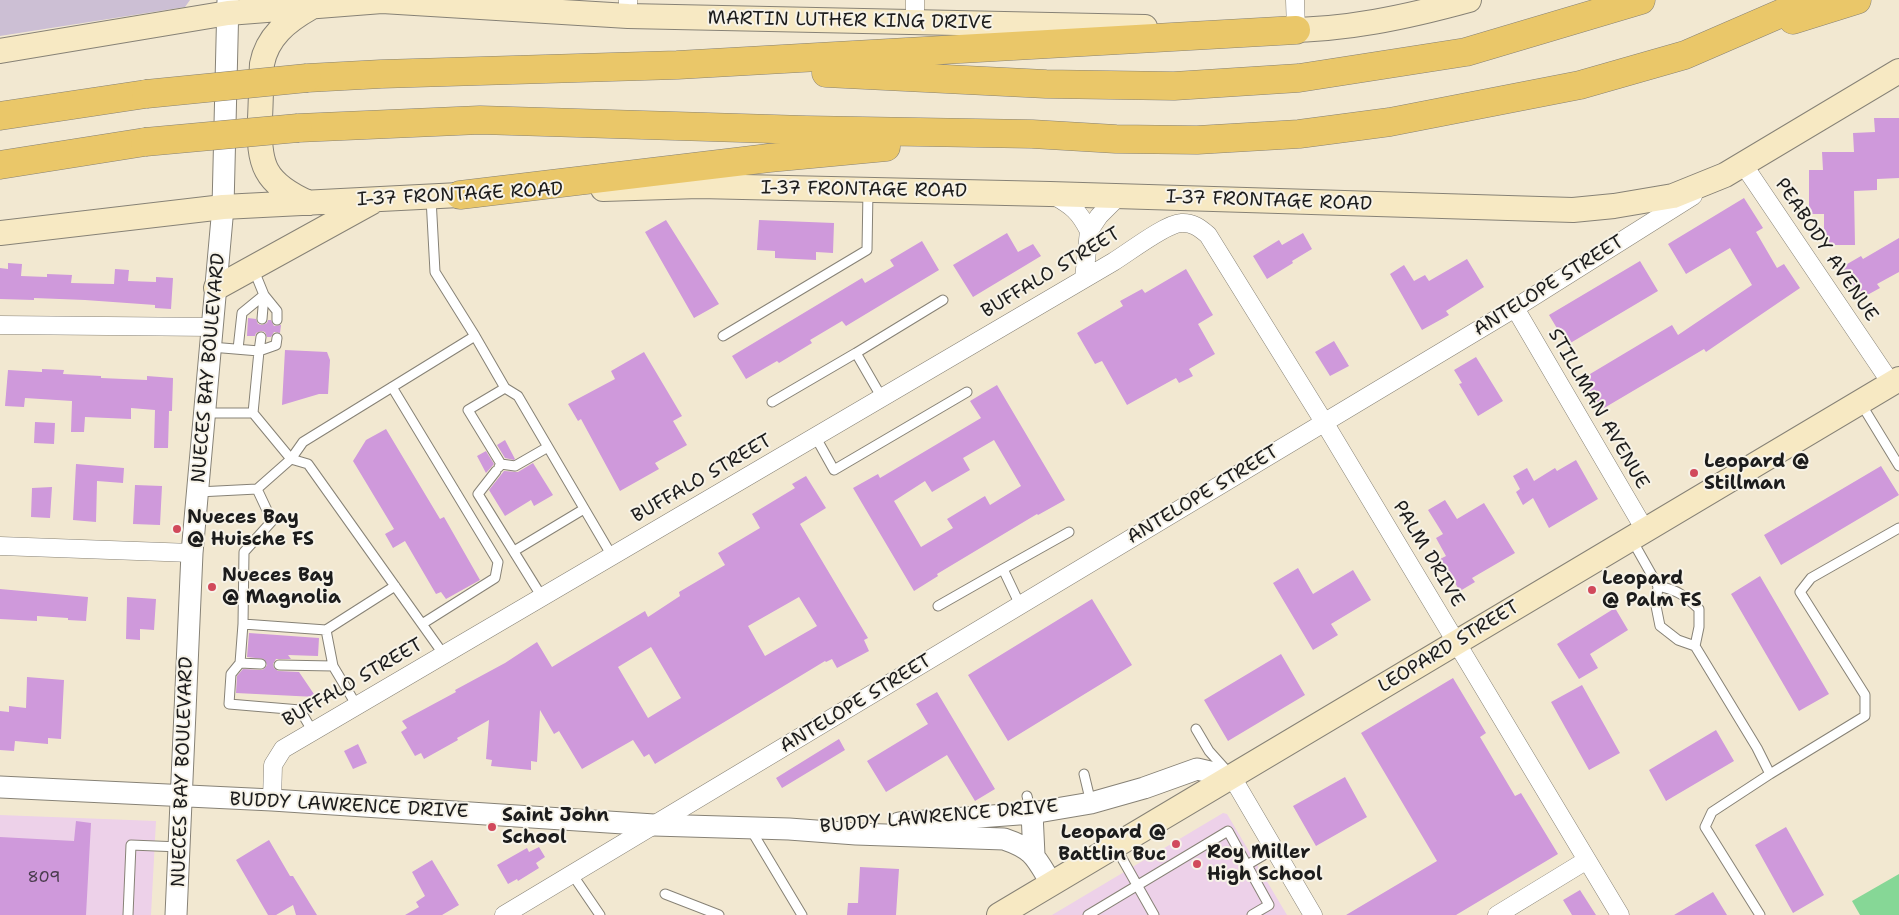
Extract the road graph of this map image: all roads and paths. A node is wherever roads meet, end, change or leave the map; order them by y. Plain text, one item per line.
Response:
1 (1295, 0) edge
2 (1469, 0) edge
3 (1642, 0) edge
4 (1812, 0) edge
5 (1857, 0) edge
6 (228, 6) edge
7 (312, 7) junction
8 (628, 8) edge
9 (915, 11) edge
10 (1296, 30) junction
11 (0, 51) edge
12 (1685, 55) junction
13 (677, 65) junction
14 (1899, 71) edge
15 (0, 116) edge
16 (1116, 139) junction
17 (0, 165) edge
18 (1734, 170) junction
19 (868, 190) junction
20 (1050, 194) junction
21 (460, 195) junction
22 (1119, 196) junction
23 (431, 197) junction
24 (376, 199) junction
25 (309, 203) junction
26 (223, 207) junction
27 (1190, 224) joint
28 (1089, 231) junction
29 (0, 233) edge
30 (253, 268) junction
31 (1084, 279) junction
32 (216, 288) junction
33 (264, 295) junction
34 (943, 300) dead end
35 (1515, 308) junction
36 (262, 319) dead end
37 (277, 320) dead end
38 (0, 325) edge
39 (261, 336) dead end
40 (475, 336) junction
41 (723, 336) dead end
42 (212, 337) junction
43 (277, 338) dead end
44 (238, 349) junction
45 (260, 351) junction
46 (856, 353) junction
47 (1895, 381) edge
48 (392, 387) junction
49 (505, 388) junction
50 (967, 392) dead end
51 (882, 398) junction
52 (772, 402) dead end
53 (1860, 402) junction
54 (205, 413) junction
55 (253, 413) junction
56 (1324, 422) junction
57 (816, 436) junction
58 (548, 446) junction
59 (291, 459) junction
60 (1899, 466) edge
61 (499, 467) junction
62 (257, 489) junction
63 (198, 492) junction
64 (584, 509) junction
65 (1899, 528) edge
66 (1069, 532) dead end
67 (1638, 535) junction
68 (0, 546) edge
69 (514, 551) junction
70 (192, 553) junction
71 (612, 556) junction
72 (1003, 569) junction
73 (395, 586) junction
74 (1658, 586) junction
75 (542, 597) junction
76 (1020, 605) junction
77 (938, 606) dead end
78 (243, 624) junction
79 (422, 624) junction
80 (326, 630) junction
81 (1456, 643) junction
82 (1696, 646) junction
83 (256, 653) dead end
84 (444, 654) junction
85 (288, 655) dead end
86 (240, 663) junction
87 (333, 666) junction
88 (357, 706) junction
89 (1196, 729) dead end
90 (312, 732) junction
91 (1084, 774) dead end
92 (1770, 774) junction
93 (1232, 776) junction
94 (0, 787) edge
95 (183, 797) junction
96 (272, 800) junction
97 (1091, 803) junction
98 (1027, 808) junction
99 (654, 825) junction
100 (749, 828) junction
101 (789, 829) junction
102 (1004, 839) junction
103 (1115, 845) junction
104 (180, 847) junction
105 (1274, 849) junction
106 (1034, 855) junction
107 (1587, 860) junction
108 (1247, 865) junction
109 (572, 874) junction
110 (1051, 883) junction
111 (1137, 885) junction
112 (665, 894) dead end
113 (509, 914) edge
114 (128, 915) edge
115 (176, 915) edge
116 (600, 915) edge
117 (719, 915) edge
118 (802, 915) edge
119 (999, 915) edge
120 (1088, 915) edge
121 (1154, 915) edge
122 (1252, 915) edge
123 (1313, 915) edge
124 (1497, 915) edge
125 (1620, 915) edge
126 (1760, 915) edge

1 - 10 street
2 - 10 main road, MARTIN LUTHER KING DRIVE
3 - 13 highway
4 - 12 highway
5 - 12 highway
6 - 7 main road, MARTIN LUTHER KING DRIVE
6 - 11 main road
6 - 26 street, NUECES BAY BOULEVARD
7 - 8 main road, MARTIN LUTHER KING DRIVE
7 - 25 main road
8 - 9 main road, MARTIN LUTHER KING DRIVE
9 - 10 main road, MARTIN LUTHER KING DRIVE
10 - 13 highway
12 - 16 highway
13 - 15 highway, bridge
14 - 18 main road, ANTELOPE STREET
16 - 17 highway, bridge
16 - 21 highway
18 - 22 main road, I-37 FRONTAGE ROAD
18 - 35 street, ANTELOPE STREET
18 - 47 street, PEABODY AVENUE
19 - 20 main road, I-37 FRONTAGE ROAD
19 - 21 main road, I-37 FRONTAGE ROAD
19 - 41 lane
20 - 22 main road, I-37 FRONTAGE ROAD
20 - 28 street
21 - 23 main road, I-37 FRONTAGE ROAD
22 - 28 street
23 - 24 main road, I-37 FRONTAGE ROAD
23 - 40 lane
24 - 25 main road, I-37 FRONTAGE ROAD
24 - 30 main road
25 - 26 main road, I-37 FRONTAGE ROAD
26 - 29 main road, I-37 FRONTAGE ROAD
26 - 32 street, NUECES BAY BOULEVARD
27 - 31 street, BUFFALO STREET
27 - 56 street, PALM DRIVE
28 - 31 street
30 - 32 main road
30 - 33 lane
31 - 51 street, BUFFALO STREET
32 - 42 street, NUECES BAY BOULEVARD
33 - 36 lane
33 - 37 lane
33 - 44 lane
34 - 46 lane
35 - 56 street, ANTELOPE STREET
35 - 67 street, STILLMAN AVENUE
38 - 42 street
39 - 45 lane
40 - 48 lane
40 - 49 lane
42 - 44 lane
42 - 54 street, NUECES BAY BOULEVARD
43 - 45 lane
44 - 45 lane
45 - 55 lane
46 - 51 lane
46 - 52 lane
47 - 53 main road, LEOPARD STREET
48 - 59 lane
48 - 79 lane
49 - 58 lane
49 - 61 lane
50 - 57 lane
51 - 57 street, BUFFALO STREET
53 - 60 lane
53 - 67 main road, LEOPARD STREET
54 - 55 lane
54 - 63 street, NUECES BAY BOULEVARD
55 - 59 lane
56 - 76 street, ANTELOPE STREET
56 - 81 street, PALM DRIVE
57 - 71 street, BUFFALO STREET
58 - 61 lane
58 - 64 lane
59 - 62 lane
59 - 73 lane
61 - 69 lane
62 - 63 lane
62 - 78 lane
63 - 70 street, NUECES BAY BOULEVARD
64 - 69 lane
64 - 71 lane
65 - 92 lane
66 - 72 lane
67 - 74 lane
67 - 81 main road, LEOPARD STREET
68 - 70 street
69 - 75 lane
70 - 95 street, NUECES BAY BOULEVARD
71 - 75 street, BUFFALO STREET
72 - 76 lane
72 - 77 lane
73 - 79 lane
73 - 80 lane
74 - 82 lane
74 - 82 lane
75 - 84 street, BUFFALO STREET
76 - 99 street, ANTELOPE STREET
78 - 80 lane
78 - 86 lane
79 - 84 lane
80 - 87 lane
81 - 93 main road, LEOPARD STREET
81 - 107 street, PALM DRIVE
82 - 92 lane
83 - 86 lane
84 - 88 street, BUFFALO STREET
85 - 87 lane
86 - 90 lane
87 - 88 lane
88 - 90 street, BUFFALO STREET
89 - 93 lane
90 - 96 street, BUFFALO STREET
91 - 97 lane
92 - 126 lane
93 - 97 street, BUDDY LAWRENCE DRIVE
93 - 103 main road, LEOPARD STREET
93 - 105 street
94 - 95 street, BUDDY LAWRENCE DRIVE
95 - 96 street, BUDDY LAWRENCE DRIVE
95 - 104 street, NUECES BAY BOULEVARD
96 - 99 street, BUDDY LAWRENCE DRIVE
97 - 98 street, BUDDY LAWRENCE DRIVE
98 - 101 street, BUDDY LAWRENCE DRIVE
98 - 102 street
98 - 106 street
99 - 100 street, BUDDY LAWRENCE DRIVE
99 - 109 street, ANTELOPE STREET
100 - 101 street, BUDDY LAWRENCE DRIVE
100 - 118 lane
101 - 102 street, BUDDY LAWRENCE DRIVE
102 - 106 street, BUDDY LAWRENCE DRIVE
103 - 110 main road, LEOPARD STREET
103 - 111 lane
104 - 114 lane
104 - 115 street, NUECES BAY BOULEVARD
105 - 108 lane
105 - 123 street
106 - 110 street, BUDDY LAWRENCE DRIVE
107 - 124 street
107 - 125 street, PALM DRIVE
108 - 111 lane
108 - 122 lane
109 - 113 street, ANTELOPE STREET
109 - 116 lane
110 - 119 main road, LEOPARD STREET
111 - 120 lane
111 - 121 lane
112 - 117 lane

